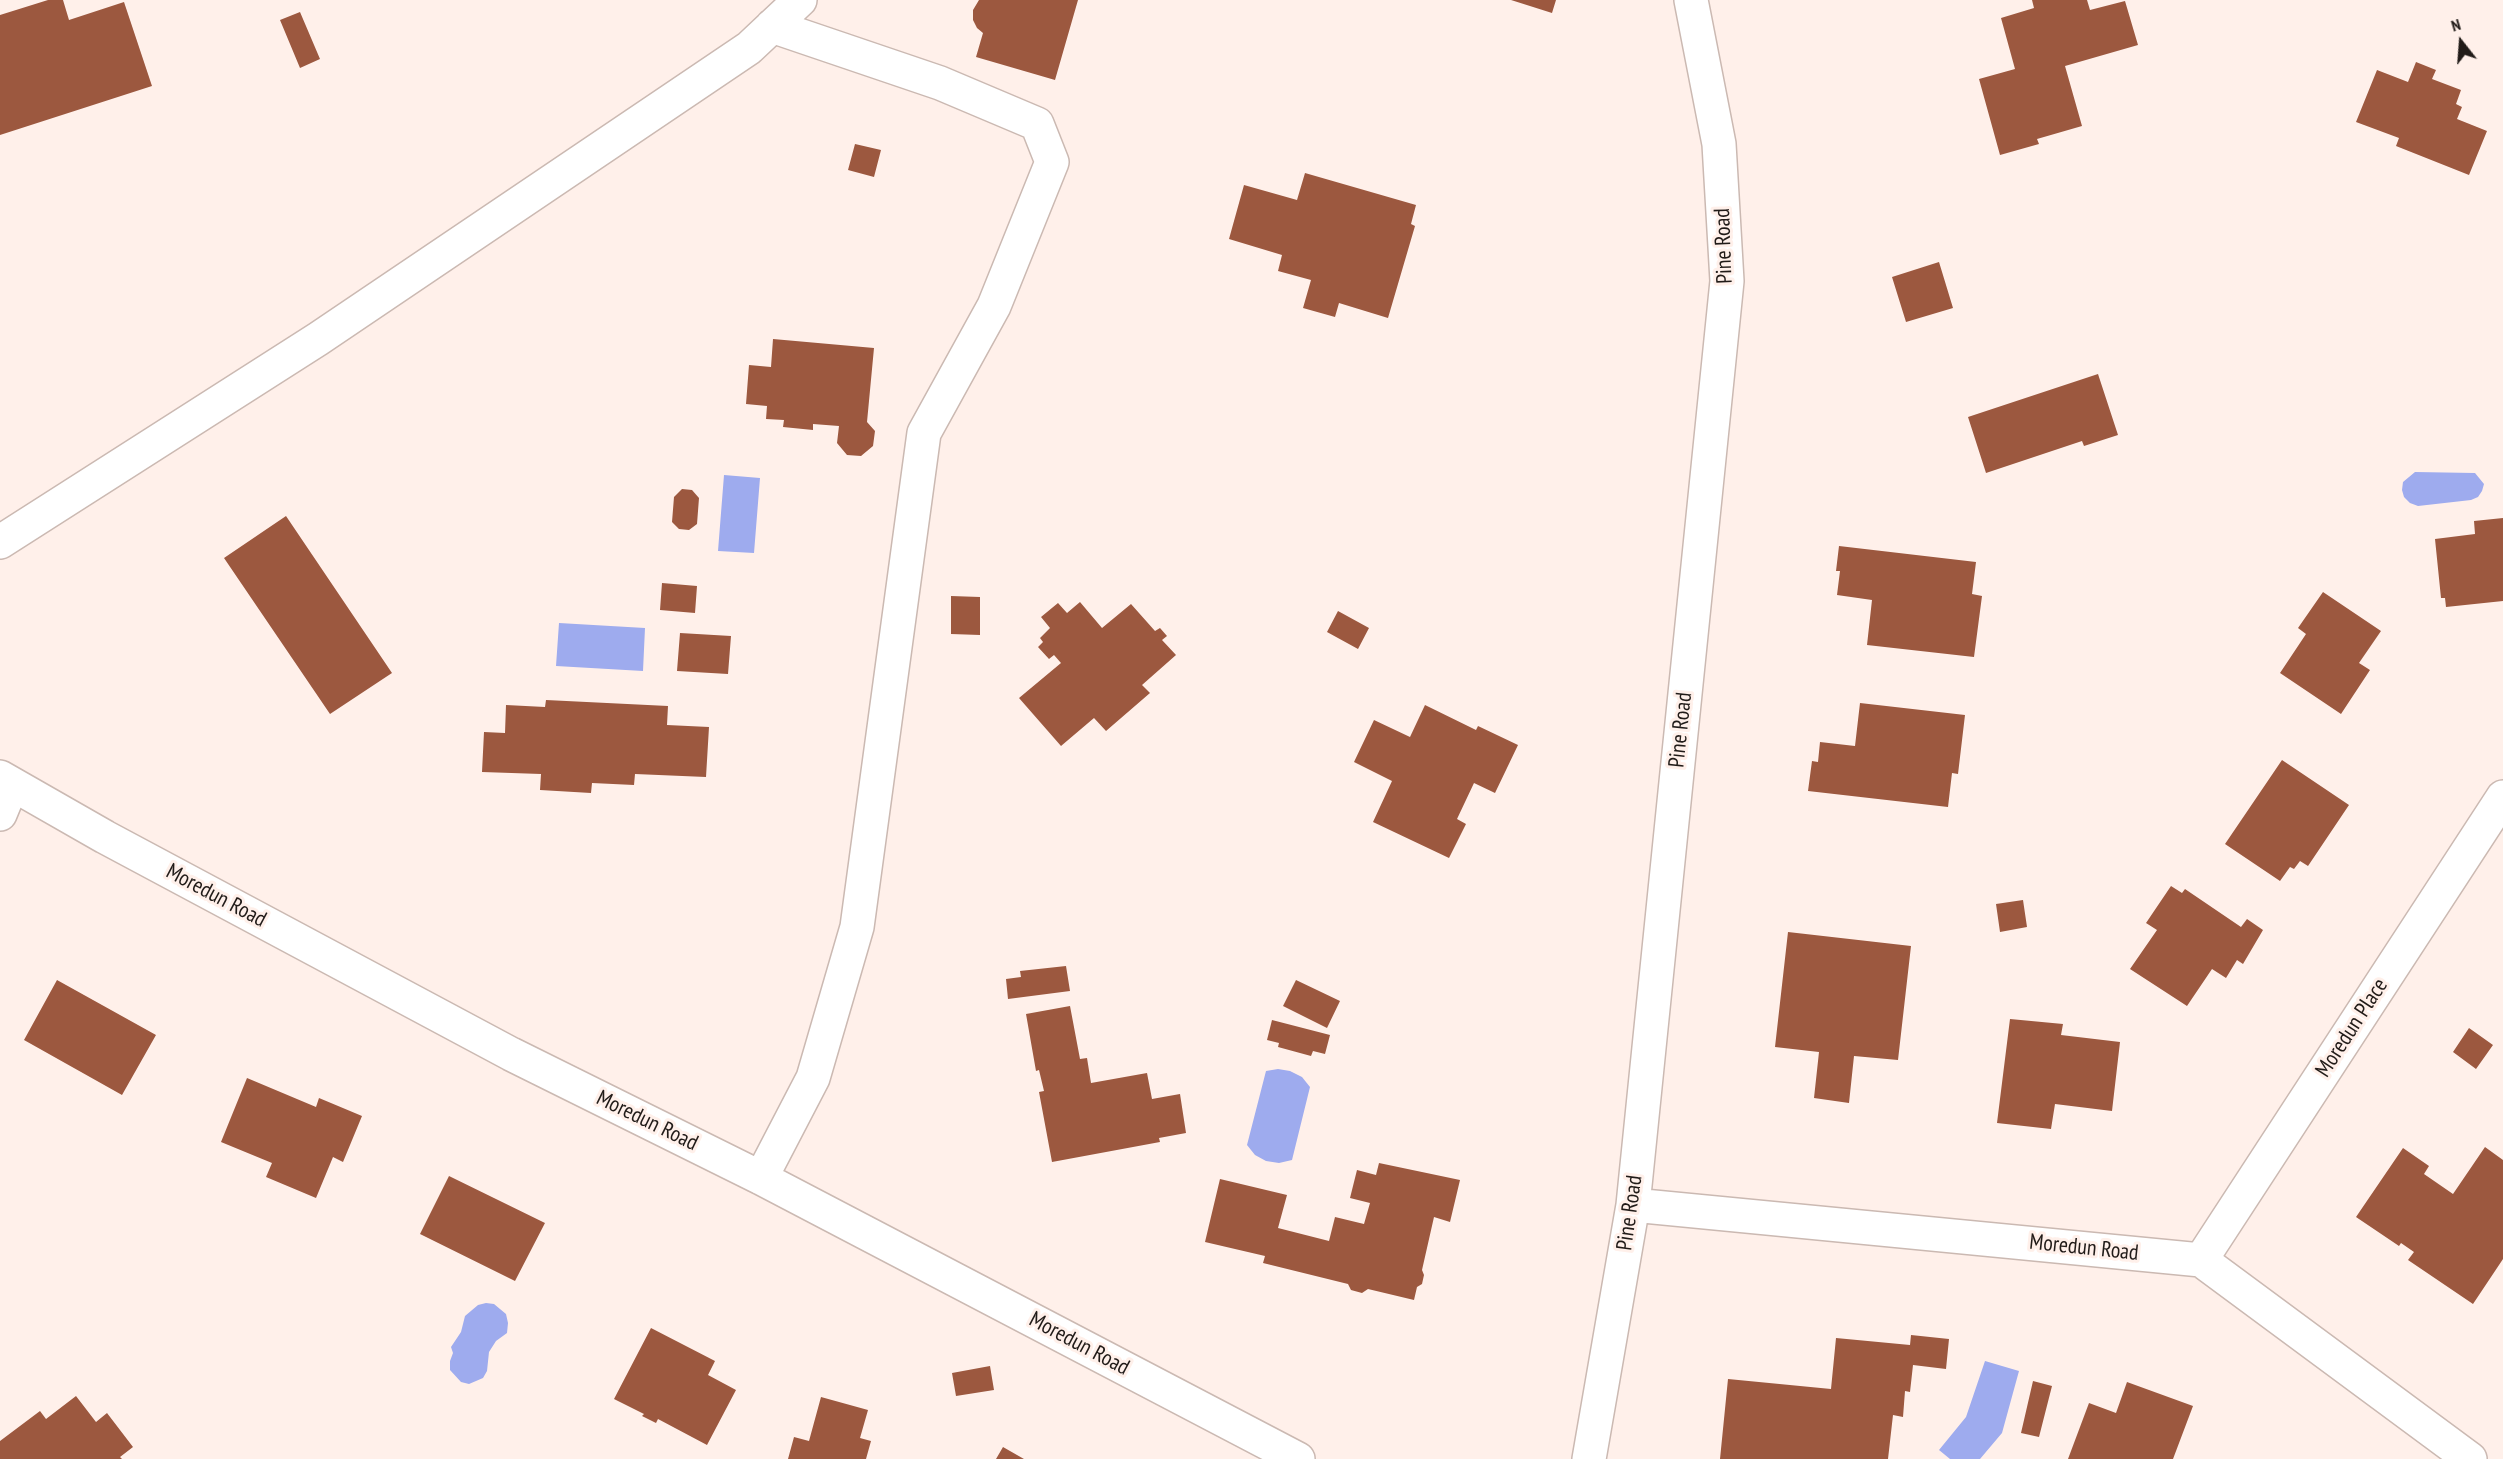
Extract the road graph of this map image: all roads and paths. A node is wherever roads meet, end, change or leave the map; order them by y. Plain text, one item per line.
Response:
1 (800, 0) edge
2 (1691, 0) edge
3 (772, 26) junction
4 (0, 542) edge
5 (4, 792) edge
6 (2503, 797) edge
7 (760, 1178) junction
8 (1633, 1204) junction
9 (2200, 1260) junction
10 (1298, 1459) edge
11 (1589, 1459) edge
12 (2470, 1459) edge

1 - 3 street
2 - 8 street, Pine Road
3 - 4 street
3 - 7 street
5 - 7 street, Moredun Road
6 - 9 street, Moredun Place
7 - 10 street, Moredun Road
8 - 9 street, Moredun Road
8 - 11 street, Pine Road
9 - 12 street

